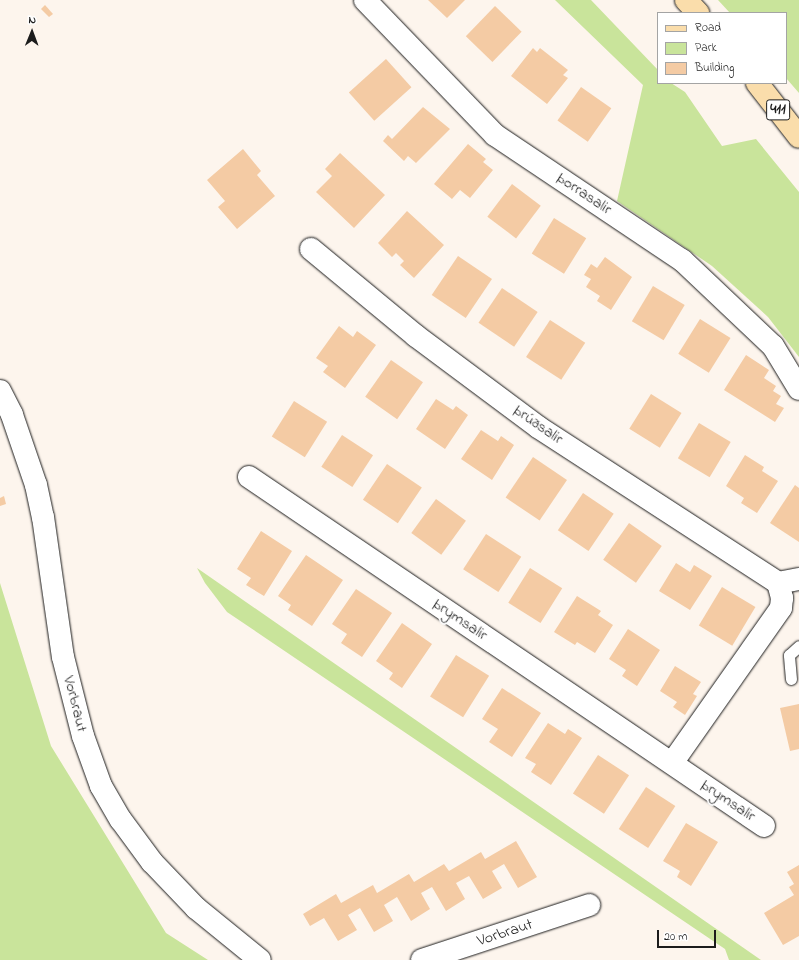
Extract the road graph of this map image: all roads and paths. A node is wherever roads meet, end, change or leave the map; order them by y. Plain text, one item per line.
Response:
1 (365, 0) edge
2 (686, 0) edge
3 (697, 12) edge
4 (758, 84) edge
5 (799, 137) edge
6 (311, 249) dead end
7 (799, 389) edge
8 (0, 391) edge
9 (249, 477) dead end
10 (799, 579) edge
11 (786, 592) edge
12 (799, 646) edge
13 (791, 679) dead end
14 (672, 763) junction
15 (764, 826) dead end
16 (589, 906) dead end
17 (260, 960) edge
18 (422, 960) edge

1 - 7 street, Þorrasalir
2 - 3 main road
4 - 5 main road, 411
6 - 11 street, Þrúðsalir
8 - 17 street, Vorbraut
9 - 14 street, Þrymsalir
10 - 11 street
11 - 14 street
12 - 13 lane
14 - 15 street, Þrymsalir
16 - 18 street, Vorbraut

